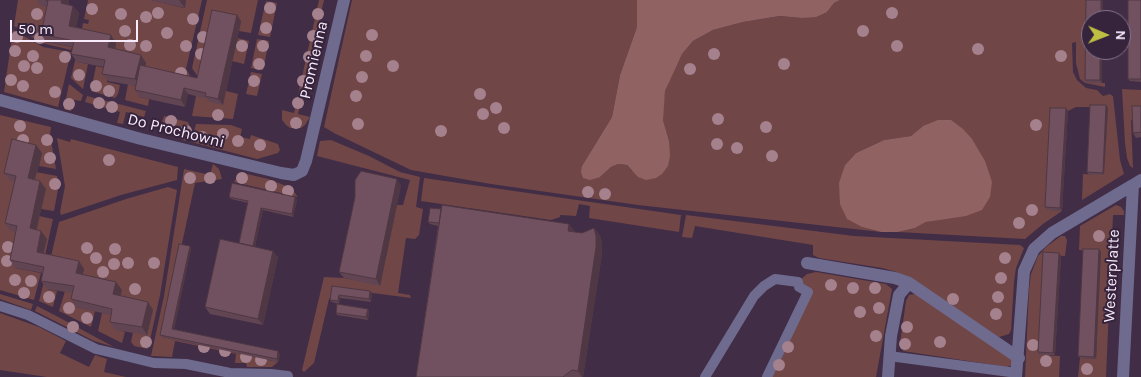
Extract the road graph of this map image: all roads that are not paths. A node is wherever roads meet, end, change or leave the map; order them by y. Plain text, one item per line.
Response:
1 (344, 0) edge
2 (0, 100) edge
3 (315, 128) joint
4 (1137, 183) edge
5 (807, 263) dead end
6 (909, 283) junction
7 (0, 306) edge
8 (889, 356) junction
9 (1018, 358) junction
10 (1017, 375) edge
11 (288, 376) edge
12 (704, 377) edge
13 (767, 377) edge
14 (888, 377) edge
15 (1123, 377) edge

1 - 3 street, Promienna
2 - 3 street, Do Prochowni
4 - 9 street
4 - 15 street, Westerplatte
5 - 6 street
6 - 8 street
6 - 9 street
7 - 11 lane
8 - 10 lane
8 - 14 street
9 - 10 street
12 - 13 lane

